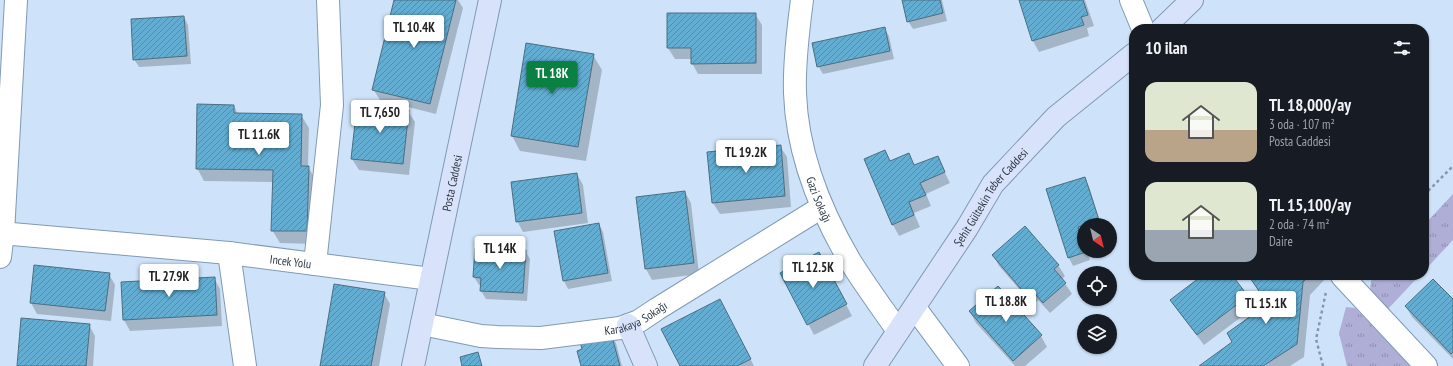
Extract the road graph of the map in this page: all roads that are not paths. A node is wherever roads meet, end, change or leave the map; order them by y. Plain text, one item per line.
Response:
1 (16, 0) edge
2 (328, 0) edge
3 (490, 0) edge
4 (802, 0) edge
5 (1131, 0) edge
6 (1192, 0) edge
7 (1140, 24) edge
8 (1167, 24) edge
9 (1129, 58) edge
10 (822, 207) junction
11 (2, 233) edge
12 (229, 253) junction
13 (0, 256) edge
14 (315, 264) junction
15 (431, 279) junction
16 (1346, 280) edge
17 (915, 308) junction
18 (422, 324) junction
19 (628, 325) junction
20 (898, 331) junction
21 (245, 366) edge
22 (413, 366) edge
23 (646, 366) edge
24 (875, 366) edge
25 (958, 366) edge
26 (1426, 366) edge

1 - 11 street
2 - 14 street
3 - 15 street, Posta Caddesi
4 - 10 street, Gazi Sokağı
5 - 7 street
6 - 8 street
9 - 17 street, Şehit Gültekin Teber Caddesi
10 - 19 street, Karakaya Sokağı
10 - 20 street, Gazi Sokağı
11 - 12 street, Incek Yolu
11 - 13 street
12 - 14 street, Incek Yolu
12 - 21 street
14 - 15 street, Incek Yolu
15 - 18 street, Posta Caddesi
16 - 26 street
17 - 20 street, Şehit Gültekin Teber Caddesi
17 - 25 street
18 - 19 street, Karakaya Sokağı
18 - 22 street, Posta Caddesi
19 - 23 street
20 - 24 street, Şehit Gültekin Teber Caddesi

